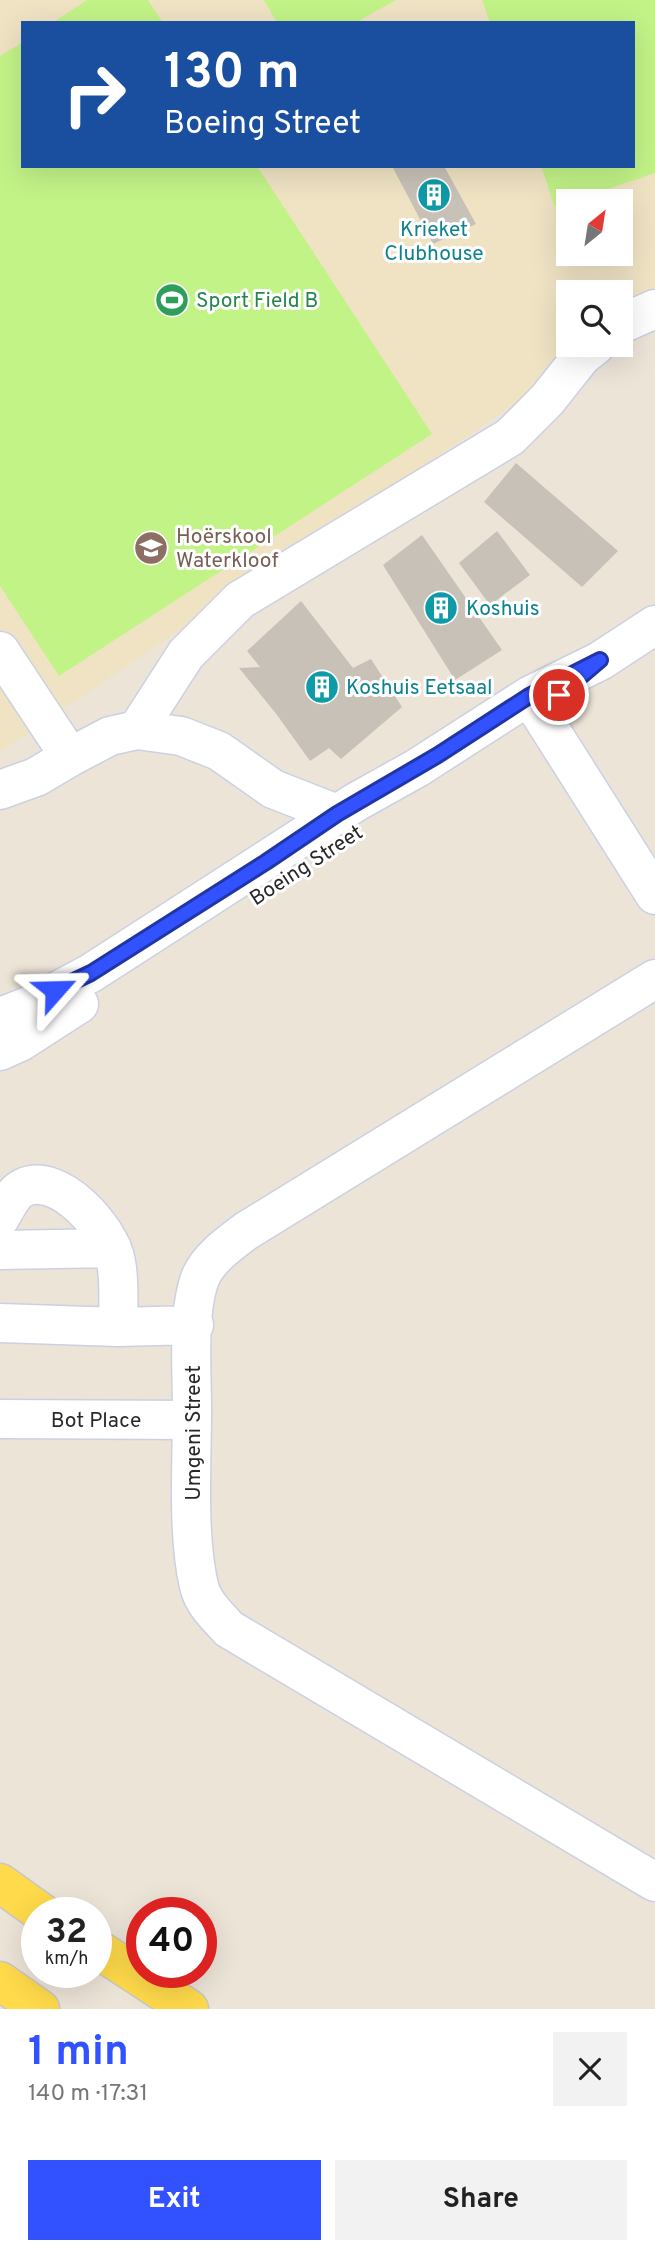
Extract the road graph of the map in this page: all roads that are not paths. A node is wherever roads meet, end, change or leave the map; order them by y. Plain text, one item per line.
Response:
1 (655, 309) edge
2 (633, 319) edge
3 (581, 357) edge
4 (655, 625) edge
5 (3, 665) edge
6 (534, 704) junction
7 (137, 730) junction
8 (70, 757) junction
9 (273, 789) junction
10 (0, 790) edge
11 (337, 814) junction
12 (282, 866) junction
13 (655, 895) edge
14 (655, 979) edge
15 (0, 1017) edge
16 (0, 1051) edge
17 (0, 1218) edge
18 (111, 1248) junction
19 (0, 1250) edge
20 (0, 1323) edge
21 (194, 1325) junction
22 (118, 1327) junction
23 (0, 1419) edge
24 (192, 1420) junction
25 (655, 1882) edge
26 (0, 1883) edge
27 (21, 1898) edge
28 (112, 1958) edge
29 (0, 1981) edge
30 (40, 2009) edge
31 (190, 2009) edge

1 - 2 street
3 - 7 street
4 - 6 street, Boeing Street
5 - 8 street
6 - 11 street, Boeing Street
6 - 12 street, Boeing Street
6 - 13 street
7 - 8 street
7 - 9 street
8 - 10 street
9 - 11 street
9 - 12 street
11 - 12 street, Boeing Street
12 - 15 street, Boeing Street
12 - 16 street, Boeing Street
14 - 21 street, Umgeni Street
17 - 18 street
18 - 19 street
18 - 22 street
20 - 22 street
21 - 22 street
21 - 24 street, Umgeni Street
23 - 24 street, Bot Place
24 - 25 street, Umgeni Street
26 - 27 main road
28 - 31 main road
29 - 30 main road

